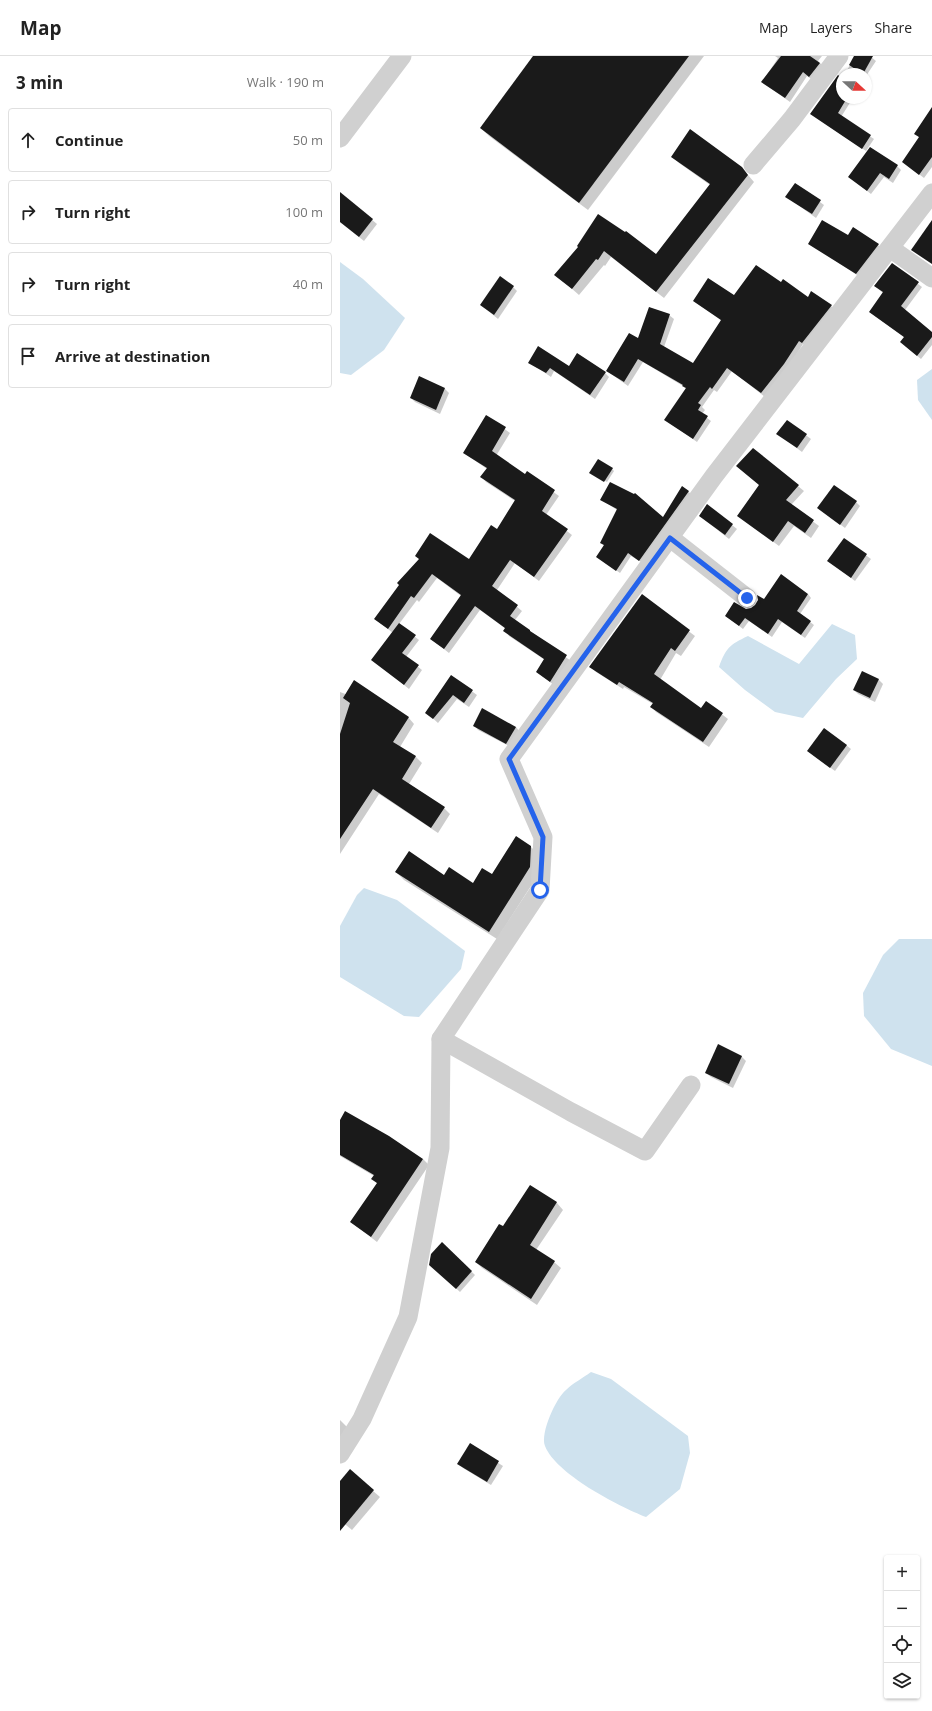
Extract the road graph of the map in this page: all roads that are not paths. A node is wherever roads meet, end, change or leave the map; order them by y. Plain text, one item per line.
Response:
1 (402, 56) edge
2 (840, 56) edge
3 (340, 138) edge
4 (752, 165) dead end
5 (932, 193) edge
6 (890, 248) junction
7 (932, 278) edge
8 (670, 538) junction
9 (747, 598) dead end
10 (441, 1039) junction
11 (691, 1085) dead end
12 (340, 1454) edge

1 - 3 street
2 - 4 street
5 - 6 street
6 - 7 street
6 - 8 street
8 - 9 street
8 - 10 street
10 - 11 street
10 - 12 street

